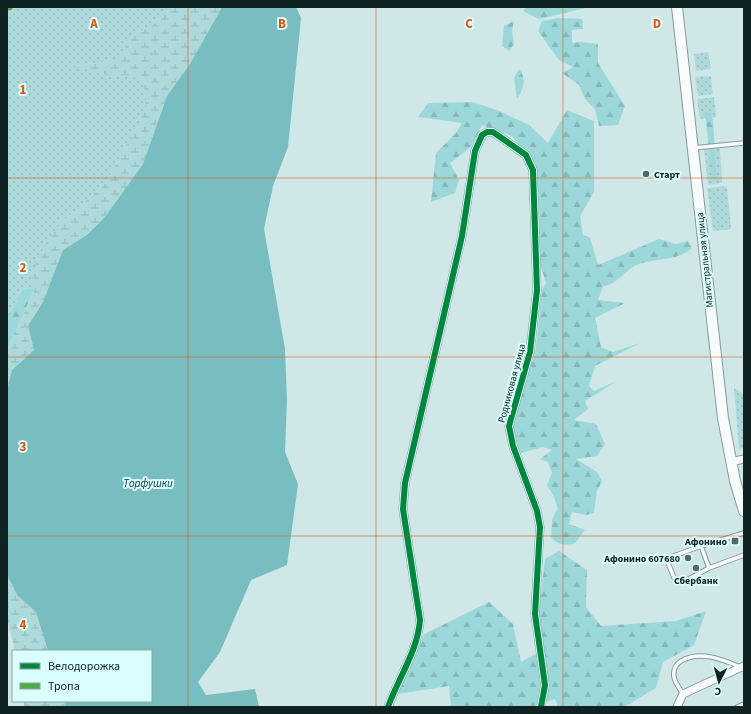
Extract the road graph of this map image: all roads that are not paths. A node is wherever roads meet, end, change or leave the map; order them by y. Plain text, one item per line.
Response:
1 (677, 7) edge
2 (744, 143) edge
3 (691, 148) junction
4 (744, 459) edge
5 (731, 462) junction
6 (744, 511) edge
7 (744, 533) edge
8 (701, 546) junction
9 (744, 555) edge
10 (709, 568) junction
11 (742, 666) edge
12 (682, 695) junction
13 (744, 704) edge
14 (388, 707) edge
15 (541, 707) edge
16 (677, 707) edge
17 (737, 707) edge

1 - 3 main road, Магистральная улица
2 - 3 lane
3 - 5 main road, Магистральная улица
4 - 5 street
5 - 6 main road, Магистральная улица
7 - 8 lane
8 - 10 lane
8 - 10 lane
9 - 10 lane
11 - 12 street
11 - 12 lane
12 - 16 street
13 - 17 lane
14 - 15 street, Родниковая улица

